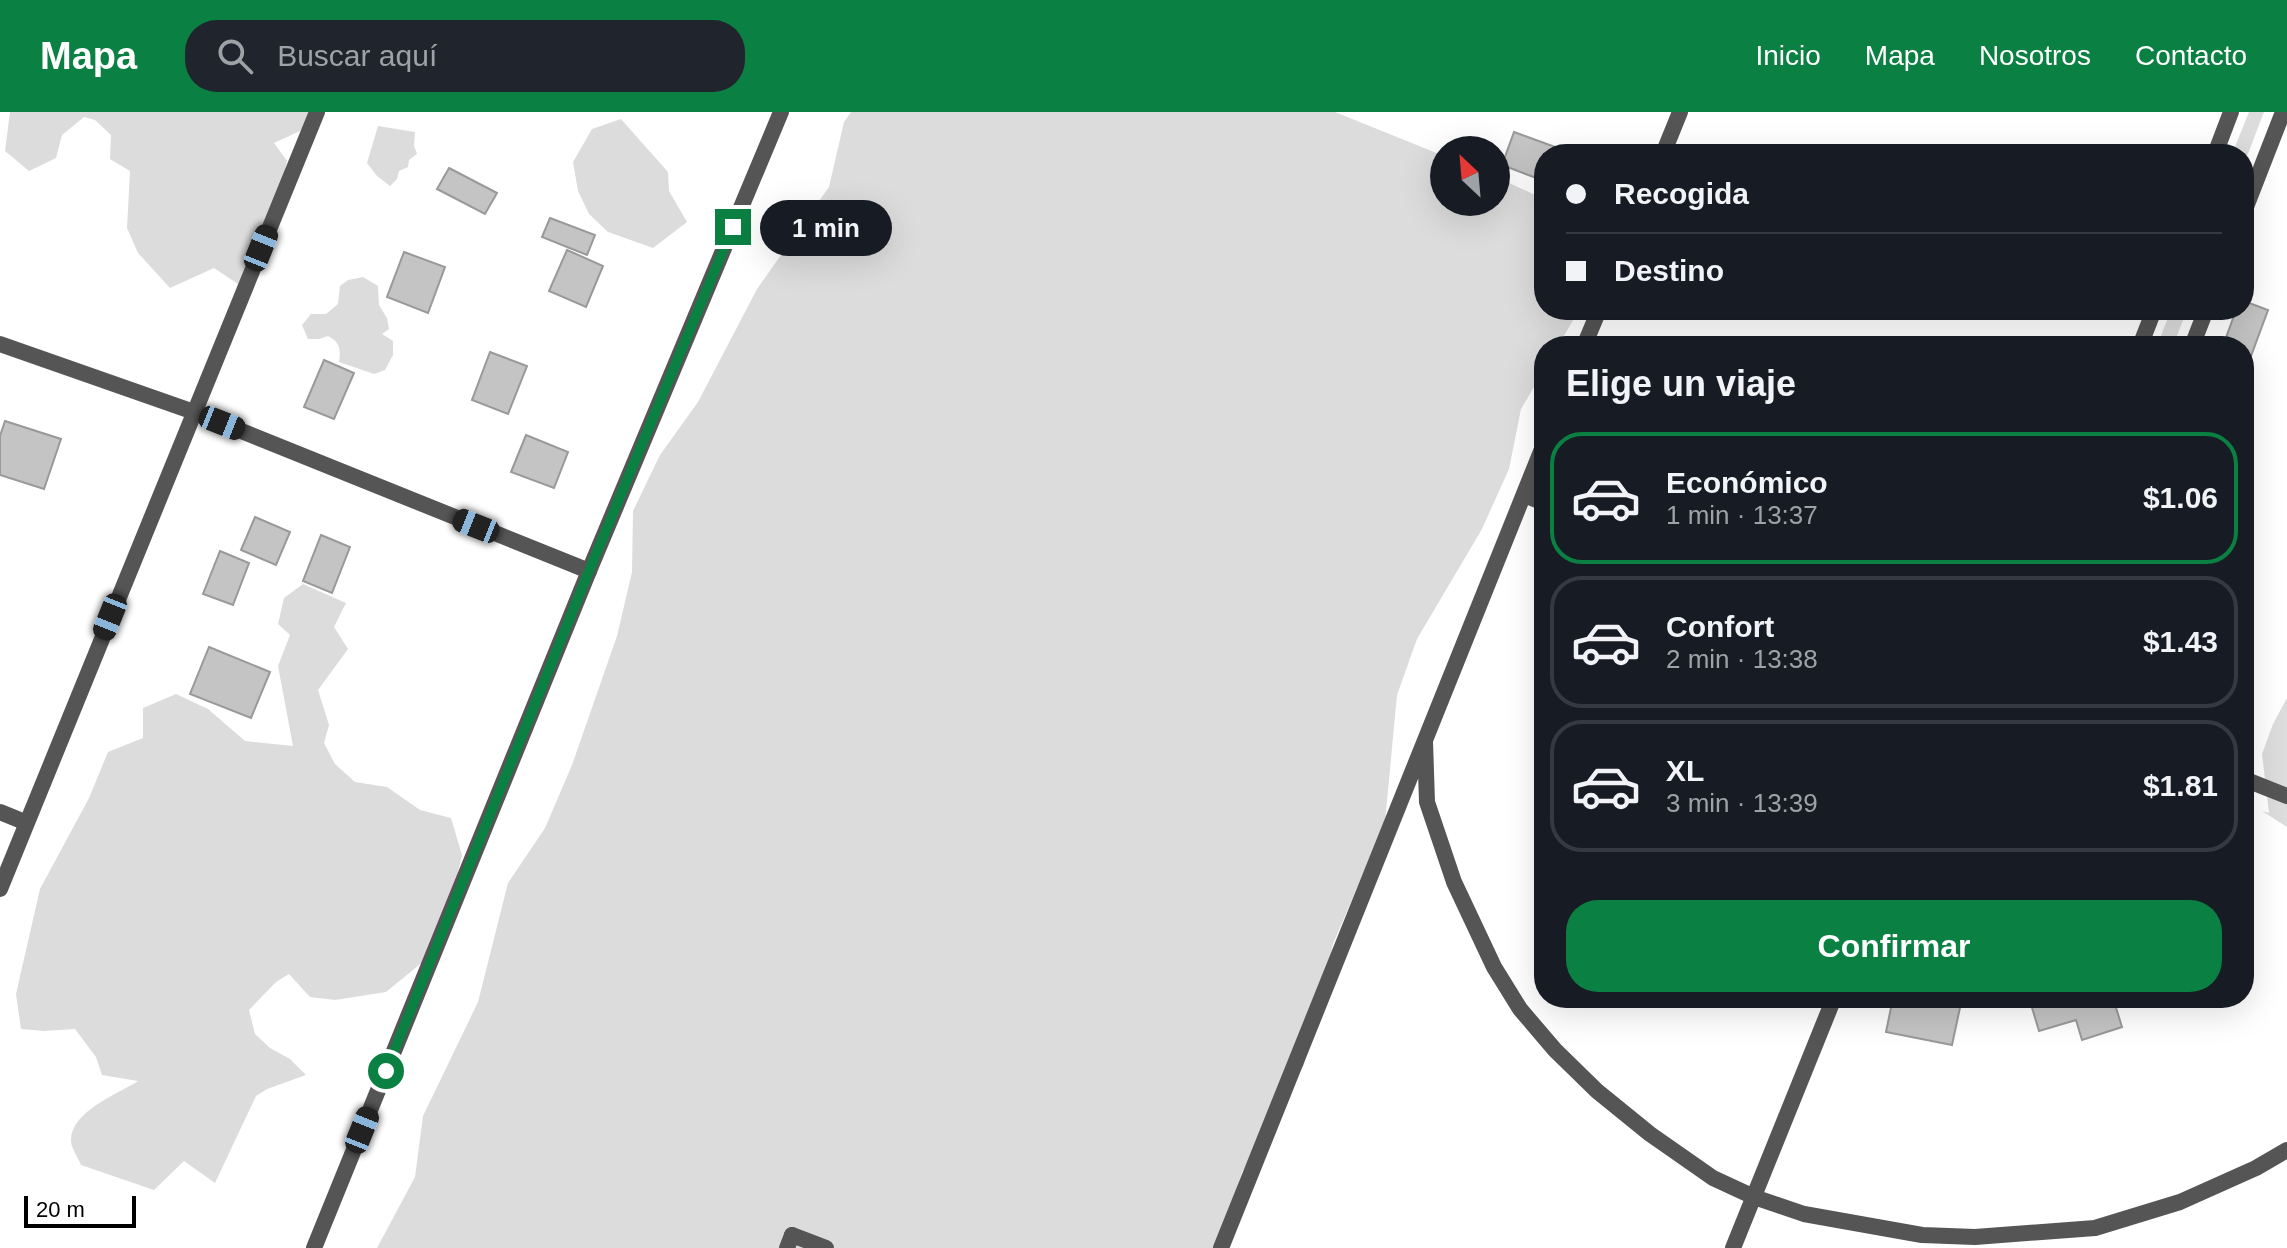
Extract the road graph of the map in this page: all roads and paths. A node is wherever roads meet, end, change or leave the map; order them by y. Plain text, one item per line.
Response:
1 (317, 112) edge
2 (781, 112) edge
3 (1680, 112) edge
4 (2231, 112) edge
5 (2283, 112) edge
6 (1667, 144) edge
7 (2219, 144) edge
8 (2254, 186) edge
9 (0, 344) edge
10 (194, 412) junction
11 (1534, 470) edge
12 (1524, 495) junction
13 (1534, 499) edge
14 (589, 571) junction
15 (1425, 741) junction
16 (2254, 783) edge
17 (2287, 796) edge
18 (0, 812) edge
19 (27, 823) junction
20 (0, 889) edge
21 (1830, 1008) edge
22 (2287, 1150) edge
23 (1754, 1197) junction
24 (790, 1241) edge
25 (314, 1248) edge
26 (826, 1248) edge
27 (1221, 1248) edge
28 (1733, 1248) edge

1 - 10 street
2 - 14 street
3 - 6 street
4 - 7 street
5 - 8 street
9 - 10 street
10 - 14 street
10 - 19 street
11 - 12 street
12 - 13 street
12 - 15 street
14 - 25 street
15 - 23 street
15 - 27 street
16 - 17 street
18 - 19 street
19 - 20 street
21 - 23 street
22 - 23 street
23 - 28 street
24 - 26 street

